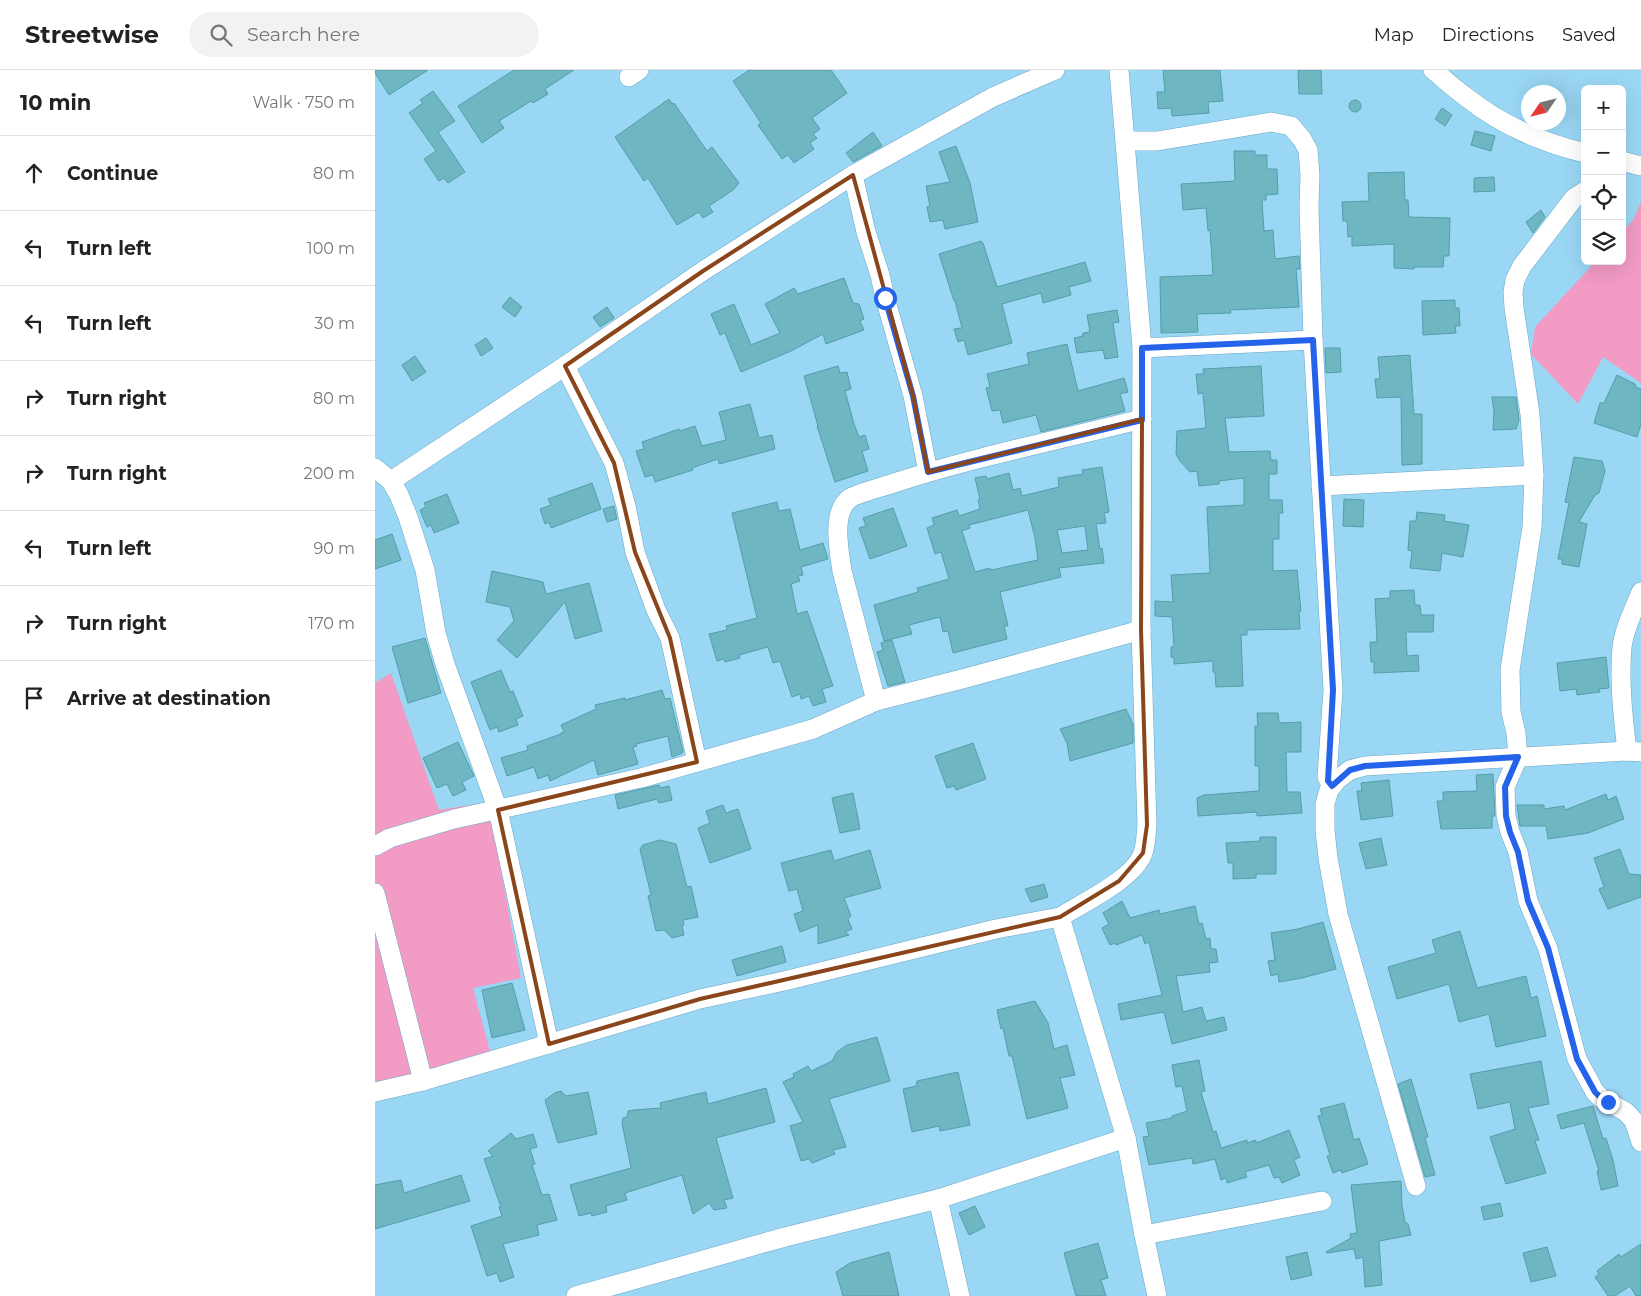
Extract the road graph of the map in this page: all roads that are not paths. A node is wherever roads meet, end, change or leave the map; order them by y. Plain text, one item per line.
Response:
1 (1055, 70) edge
2 (1119, 70) edge
3 (1433, 70) edge
4 (1125, 141) junction
5 (1581, 152) edge
6 (1626, 162) edge
7 (1641, 166) edge
8 (853, 175) junction
9 (1581, 194) edge
10 (1313, 340) junction
11 (1142, 348) junction
12 (565, 366) junction
13 (1142, 420) junction
14 (375, 468) edge
15 (928, 472) junction
16 (1534, 475) junction
17 (391, 481) junction
18 (1321, 486) junction
19 (1641, 592) edge
20 (1141, 630) junction
21 (875, 701) junction
22 (1634, 752) edge
23 (1518, 757) junction
24 (697, 762) junction
25 (1332, 786) junction
26 (499, 810) junction
27 (375, 846) edge
28 (375, 893) edge
29 (1060, 917) junction
30 (549, 1044) junction
31 (423, 1081) junction
32 (375, 1092) edge
33 (1126, 1138) junction
34 (1641, 1142) edge
35 (1416, 1186) dead end
36 (937, 1199) junction
37 (1322, 1200) dead end
38 (1144, 1235) junction
39 (576, 1296) edge
40 (961, 1296) edge
41 (1157, 1296) edge

1 - 8 street
2 - 4 street
3 - 5 street
4 - 10 street
4 - 11 street
6 - 7 street
8 - 12 street
8 - 15 street
9 - 16 street
10 - 11 street
10 - 18 street
11 - 13 street
12 - 17 street
12 - 24 street
13 - 15 street
13 - 20 street
14 - 17 street
15 - 21 street
16 - 18 street
16 - 23 street
17 - 26 street
18 - 25 street
19 - 22 street
20 - 21 street
20 - 29 street
21 - 24 street
22 - 23 street
23 - 25 street
23 - 34 street
24 - 26 street
25 - 35 street
26 - 27 street
26 - 30 street
28 - 31 street
29 - 30 street
29 - 33 street
30 - 31 street
31 - 32 street
33 - 36 street
33 - 38 street
36 - 39 street
36 - 40 street
37 - 38 street
38 - 41 street

